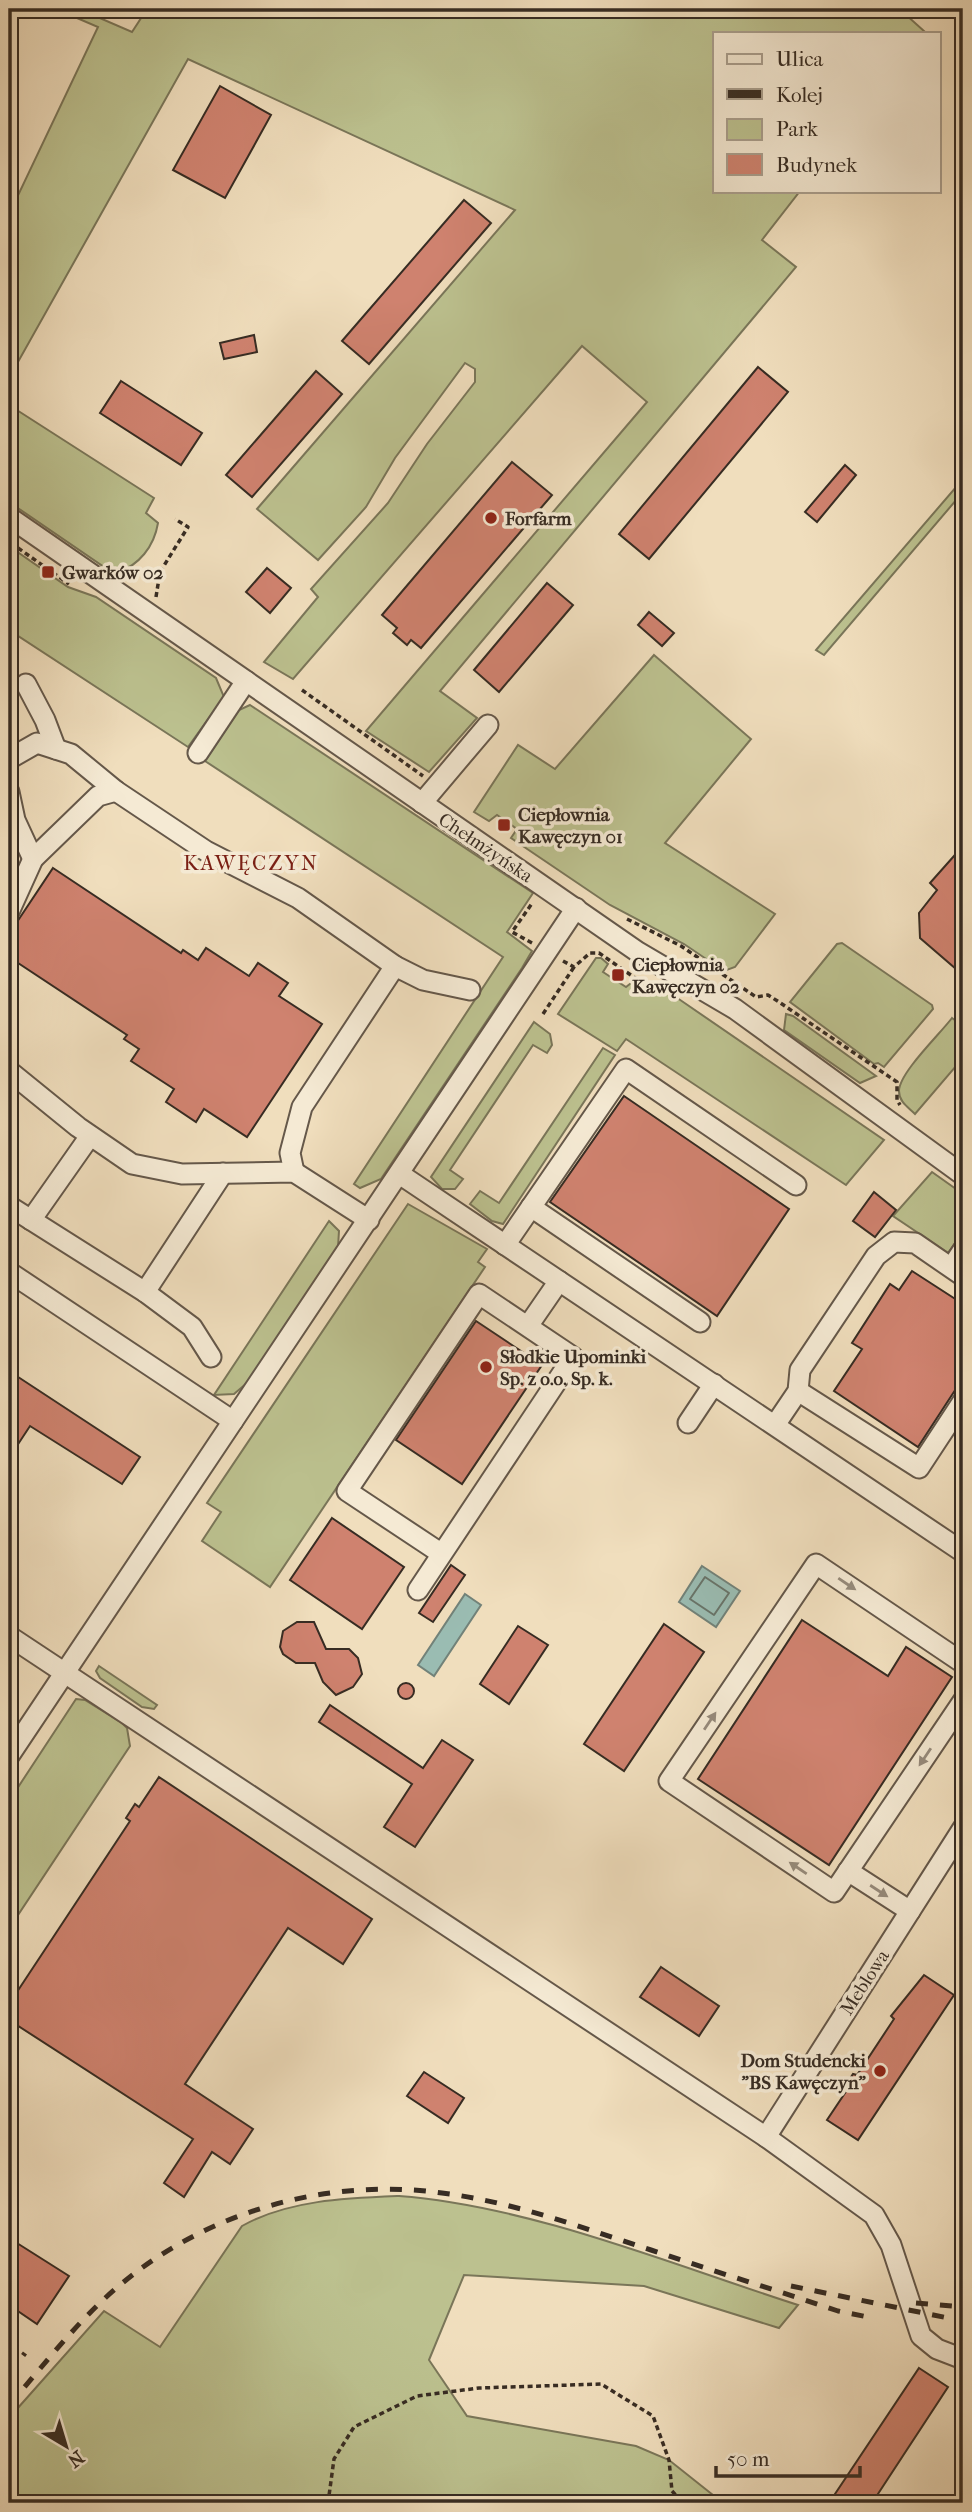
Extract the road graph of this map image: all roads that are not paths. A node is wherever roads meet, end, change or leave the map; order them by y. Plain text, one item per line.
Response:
1 (9, 517) edge
2 (246, 681) junction
3 (26, 684) dead end
4 (488, 725) dead end
5 (55, 749) junction
6 (198, 753) dead end
7 (9, 759) edge
8 (116, 791) junction
9 (9, 792) edge
10 (422, 803) junction
11 (33, 859) junction
12 (576, 908) junction
13 (9, 912) edge
14 (395, 966) junction
15 (470, 990) dead end
16 (9, 1071) edge
17 (90, 1136) junction
18 (294, 1172) junction
19 (223, 1173) junction
20 (401, 1175) junction
21 (963, 1175) edge
22 (796, 1185) dead end
23 (9, 1206) edge
24 (531, 1207) junction
25 (31, 1220) junction
26 (369, 1220) junction
27 (505, 1245) junction
28 (961, 1262) edge
29 (9, 1272) edge
30 (559, 1281) junction
31 (145, 1292) junction
32 (700, 1322) dead end
33 (528, 1326) junction
34 (211, 1357) dead end
35 (714, 1384) junction
36 (798, 1391) junction
37 (963, 1401) edge
38 (233, 1421) junction
39 (688, 1423) dead end
40 (775, 1425) junction
41 (963, 1552) edge
42 (442, 1554) junction
43 (418, 1590) dead end
44 (9, 1636) edge
45 (963, 1662) edge
46 (64, 1672) junction
47 (963, 1701) edge
48 (9, 1756) edge
49 (963, 1828) edge
50 (848, 1871) junction
51 (910, 1911) junction
52 (766, 2137) junction
53 (963, 2359) edge

1 - 2 street, Chełmżyńska
2 - 6 street
2 - 10 street, Chełmżyńska
3 - 5 street
4 - 10 street
5 - 7 street
5 - 8 street
8 - 11 street
8 - 14 street
9 - 11 street
10 - 12 street, Chełmżyńska
11 - 13 street
12 - 20 street
12 - 21 street, Chełmżyńska
14 - 15 street
14 - 18 street
16 - 17 street
17 - 19 street
17 - 25 street
18 - 19 street
18 - 26 street
19 - 31 street
20 - 26 street
20 - 27 street
22 - 24 street
23 - 25 street
24 - 27 street
24 - 32 street
25 - 31 street
26 - 38 street
27 - 30 street
28 - 36 street
29 - 38 street
30 - 33 street
30 - 35 street
31 - 34 street
33 - 42 street
33 - 42 street
35 - 39 street
35 - 40 street
36 - 37 street
36 - 40 street
38 - 46 street
40 - 41 street
42 - 43 street
44 - 46 street
50 -> 45 street
46 - 48 street
46 - 52 street
47 -> 50 street
49 - 51 street, Meblowa
50 -> 51 street
51 - 52 street, Meblowa
52 - 53 street

